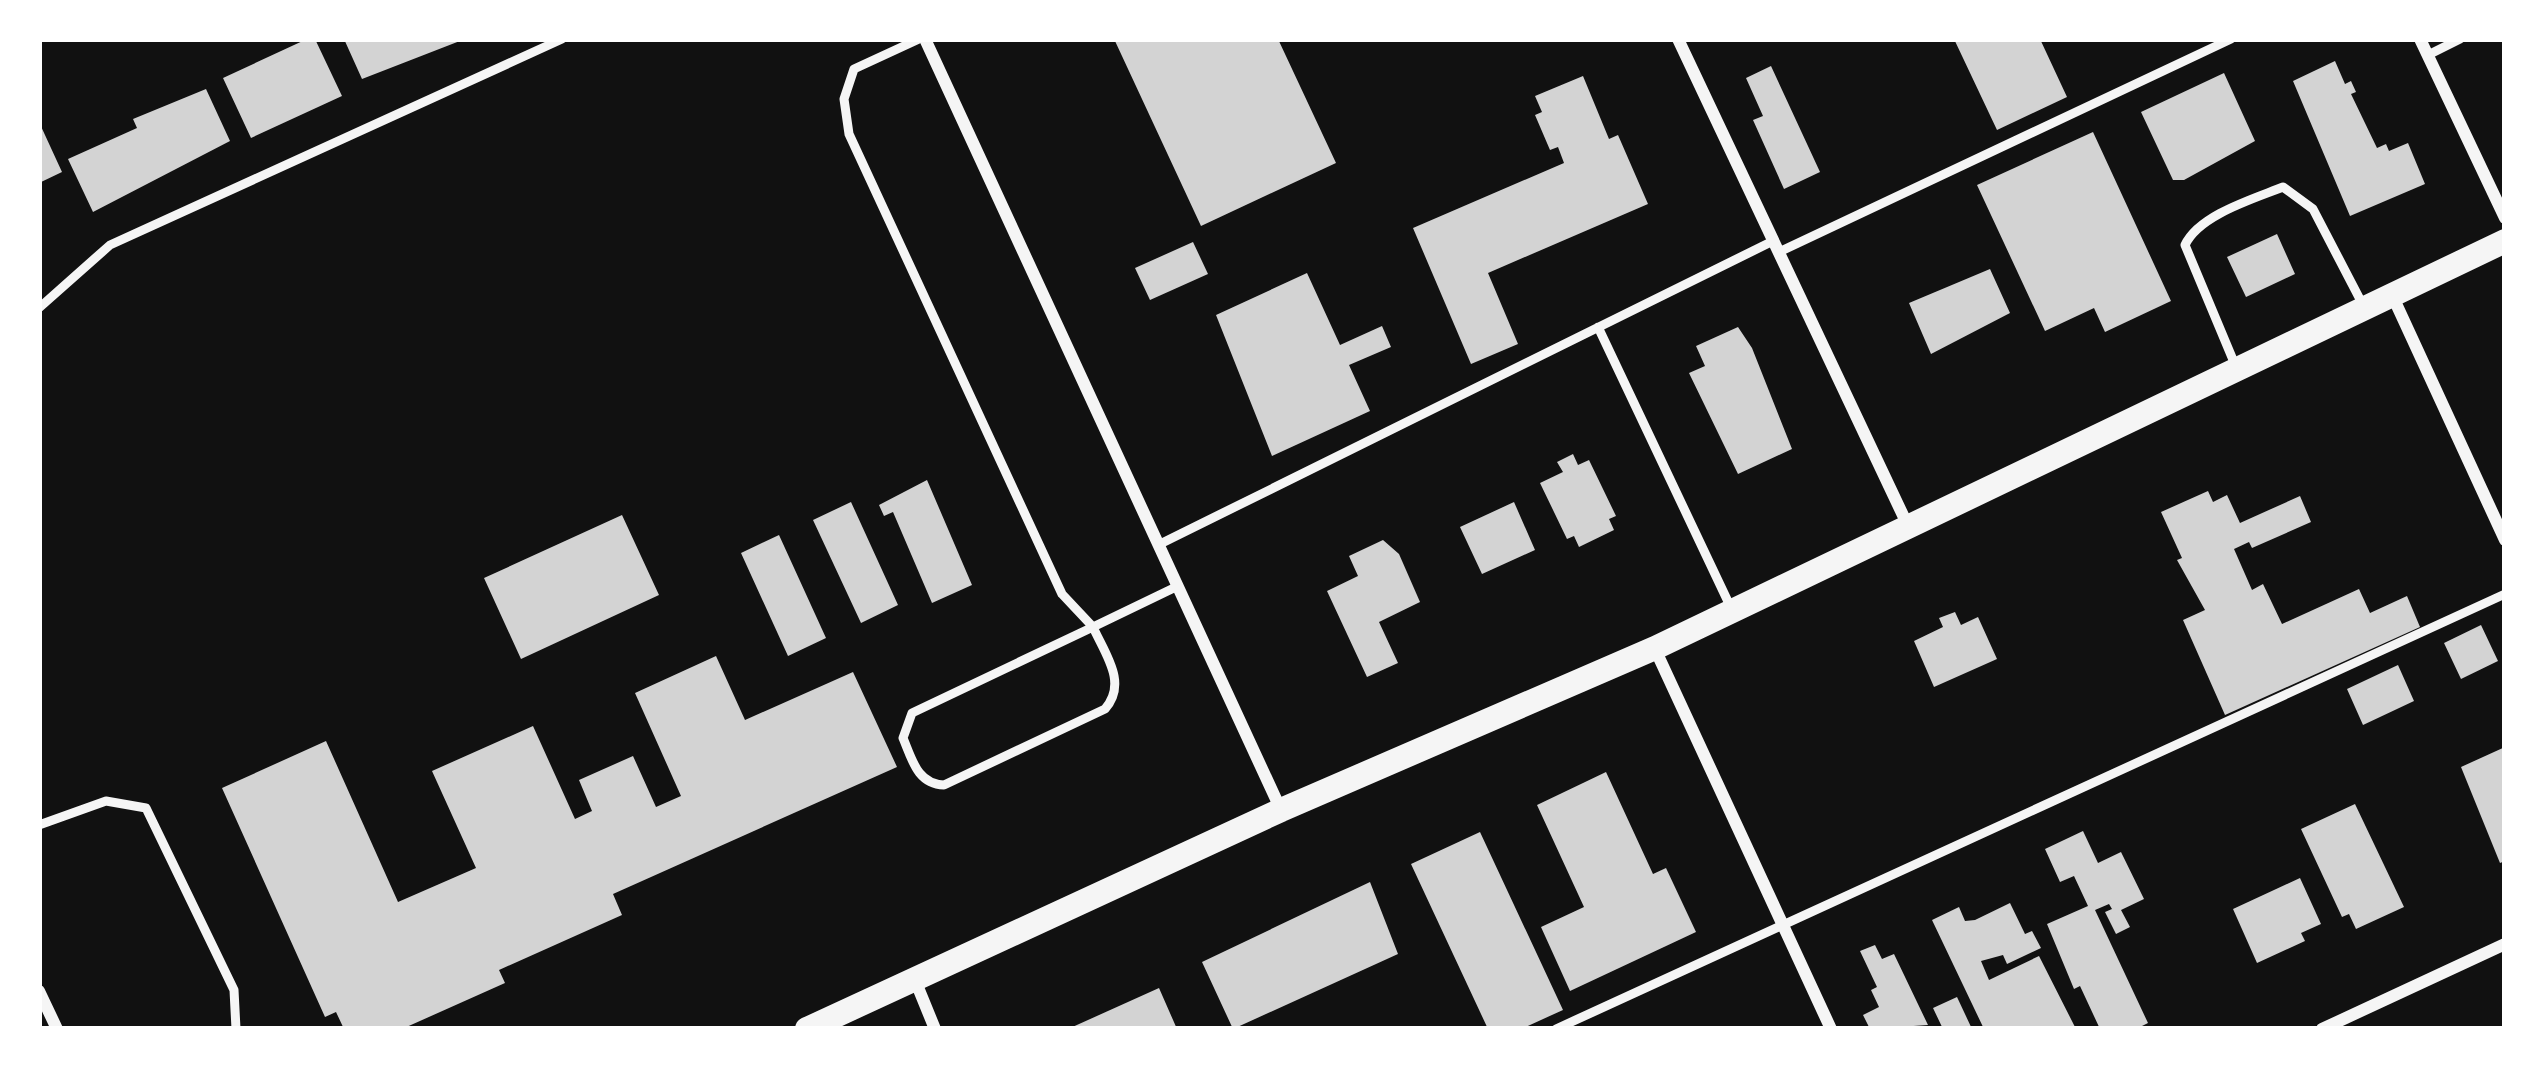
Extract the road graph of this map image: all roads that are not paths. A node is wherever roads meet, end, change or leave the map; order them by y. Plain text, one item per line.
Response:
1 (562, 39) edge
2 (922, 39) edge
3 (1678, 39) edge
4 (2231, 39) edge
5 (2420, 39) edge
6 (2460, 39) edge
7 (2428, 55) junction
8 (2505, 218) edge
9 (2505, 241) edge
10 (1776, 246) junction
11 (2393, 297) junction
12 (39, 308) edge
13 (2366, 310) junction
14 (1598, 327) junction
15 (2238, 371) junction
16 (1910, 530) junction
17 (2505, 540) edge
18 (1158, 544) junction
19 (1178, 586) junction
20 (2505, 594) edge
21 (1732, 612) junction
22 (1093, 627) junction
23 (1655, 648) junction
24 (1280, 810) junction
25 (39, 825) edge
26 (1783, 925) junction
27 (2505, 944) edge
28 (915, 980) junction
29 (39, 991) edge
30 (56, 1029) edge
31 (236, 1029) edge
32 (807, 1029) edge
33 (935, 1029) edge
34 (1556, 1029) edge
35 (1831, 1029) edge
36 (2322, 1029) edge

1 - 12 lane
2 - 18 street
2 - 22 lane
3 - 10 street
4 - 10 lane
5 - 7 street
6 - 7 lane
7 - 8 street
9 - 11 main road
10 - 14 lane
10 - 16 street
11 - 13 main road
11 - 17 street
13 - 15 main road
13 - 15 lane
14 - 18 lane
14 - 21 lane
15 - 16 main road
16 - 21 main road
18 - 19 street
19 - 22 lane
19 - 24 street
20 - 26 lane
21 - 23 main road
22 - 22 lane
23 - 24 main road
23 - 26 street
24 - 28 main road
25 - 31 lane
26 - 34 lane
26 - 35 street
27 - 36 street
28 - 32 main road
28 - 33 street
29 - 30 street

